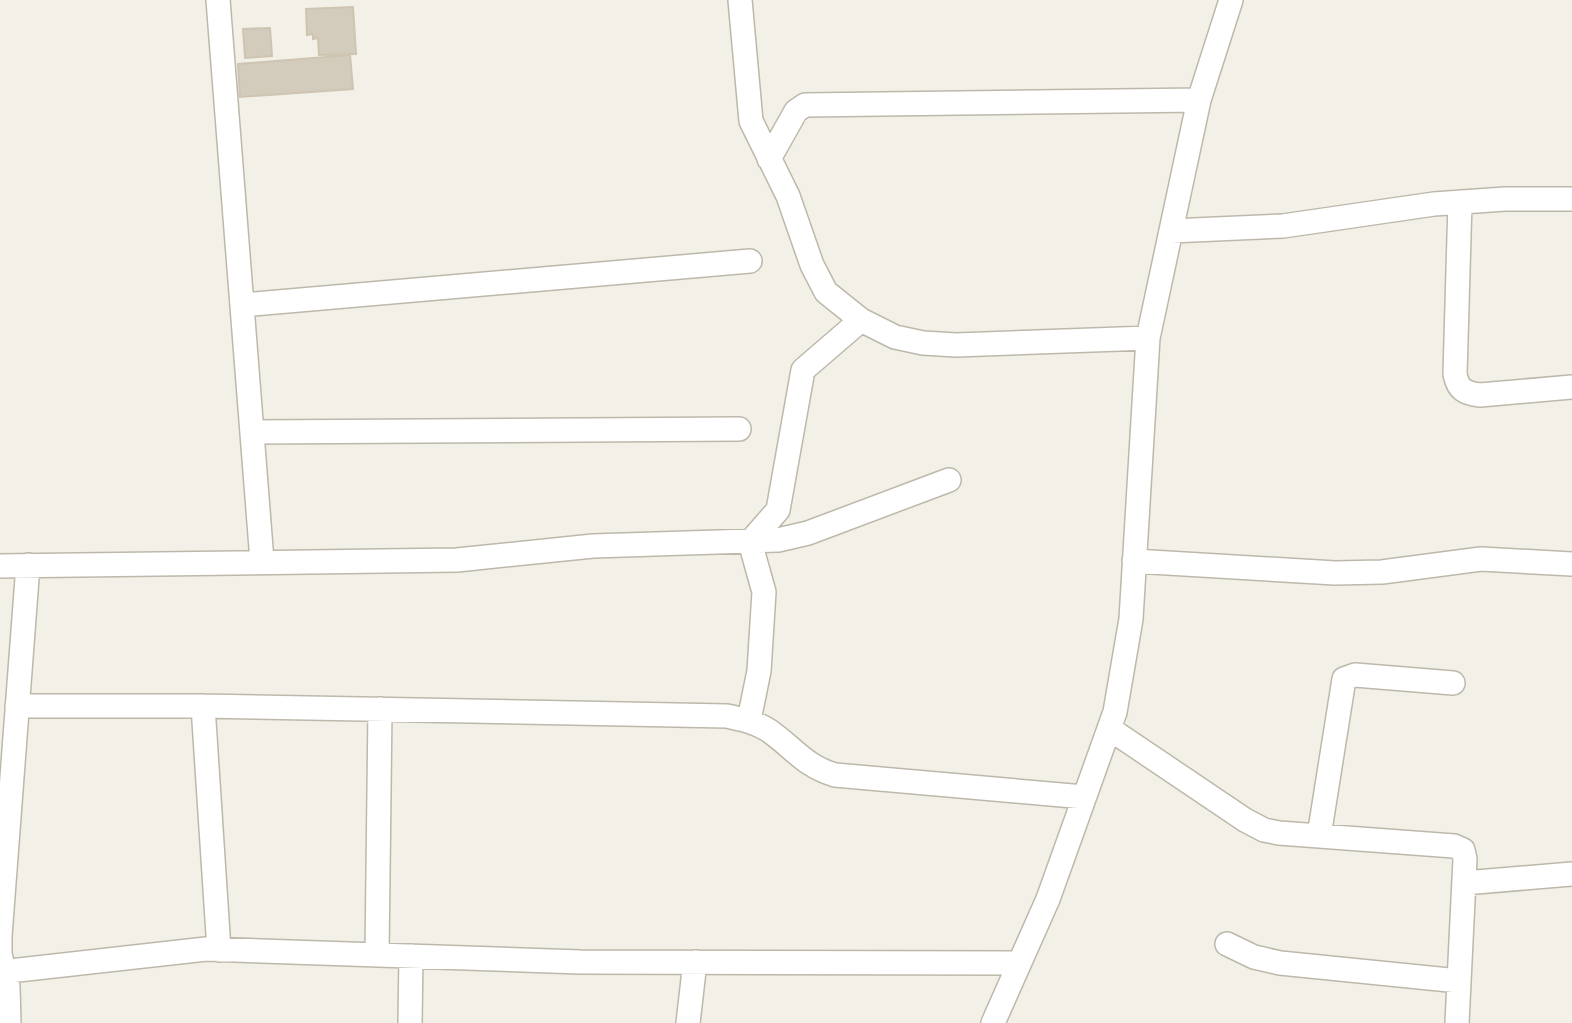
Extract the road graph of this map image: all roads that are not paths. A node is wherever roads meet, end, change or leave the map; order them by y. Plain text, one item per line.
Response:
1 (218, 0) edge
2 (740, 0) edge
3 (1231, 0) edge
4 (1199, 100) junction
5 (769, 159) junction
6 (1572, 199) edge
7 (1460, 202) junction
8 (1171, 231) junction
9 (750, 261) dead end
10 (242, 305) junction
11 (862, 320) junction
12 (1148, 338) junction
13 (1572, 387) edge
14 (740, 429) dead end
15 (251, 432) junction
16 (949, 480) dead end
17 (750, 542) junction
18 (261, 561) junction
19 (1134, 561) junction
20 (1572, 564) edge
21 (28, 565) junction
22 (0, 566) edge
23 (1454, 683) dead end
24 (17, 706) junction
25 (203, 706) junction
26 (380, 709) junction
27 (749, 720) junction
28 (1110, 729) junction
29 (1084, 797) junction
30 (1319, 836) junction
31 (1572, 874) edge
32 (1464, 883) junction
33 (1227, 944) dead end
34 (219, 950) junction
35 (377, 955) junction
36 (411, 956) junction
37 (695, 962) junction
38 (1019, 963) junction
39 (2, 972) edge
40 (1460, 981) junction
41 (9, 1023) edge
42 (410, 1023) edge
43 (688, 1023) edge
44 (993, 1023) edge
45 (1457, 1023) edge

1 - 10 street
2 - 5 street
3 - 4 street
4 - 5 street
4 - 8 street
5 - 11 street
6 - 7 street
7 - 8 street
7 - 13 street
8 - 12 street
9 - 10 street
10 - 15 street
11 - 12 street
11 - 17 street
12 - 19 street
14 - 15 street
15 - 18 street
16 - 17 street
17 - 18 street
17 - 27 street
18 - 21 street
19 - 20 street
19 - 28 street
21 - 22 street
21 - 24 street
23 - 30 street
24 - 25 street
24 - 39 street
25 - 26 street
25 - 34 street
26 - 27 street
26 - 35 street
27 - 29 street
28 - 29 street
28 - 30 street
29 - 38 street
30 - 32 street
31 - 32 street
32 - 40 street
33 - 40 street
34 - 35 street
34 - 39 street
35 - 36 street
36 - 37 street
36 - 42 street
37 - 38 street
37 - 43 street
38 - 44 street
39 - 41 street
40 - 45 street

